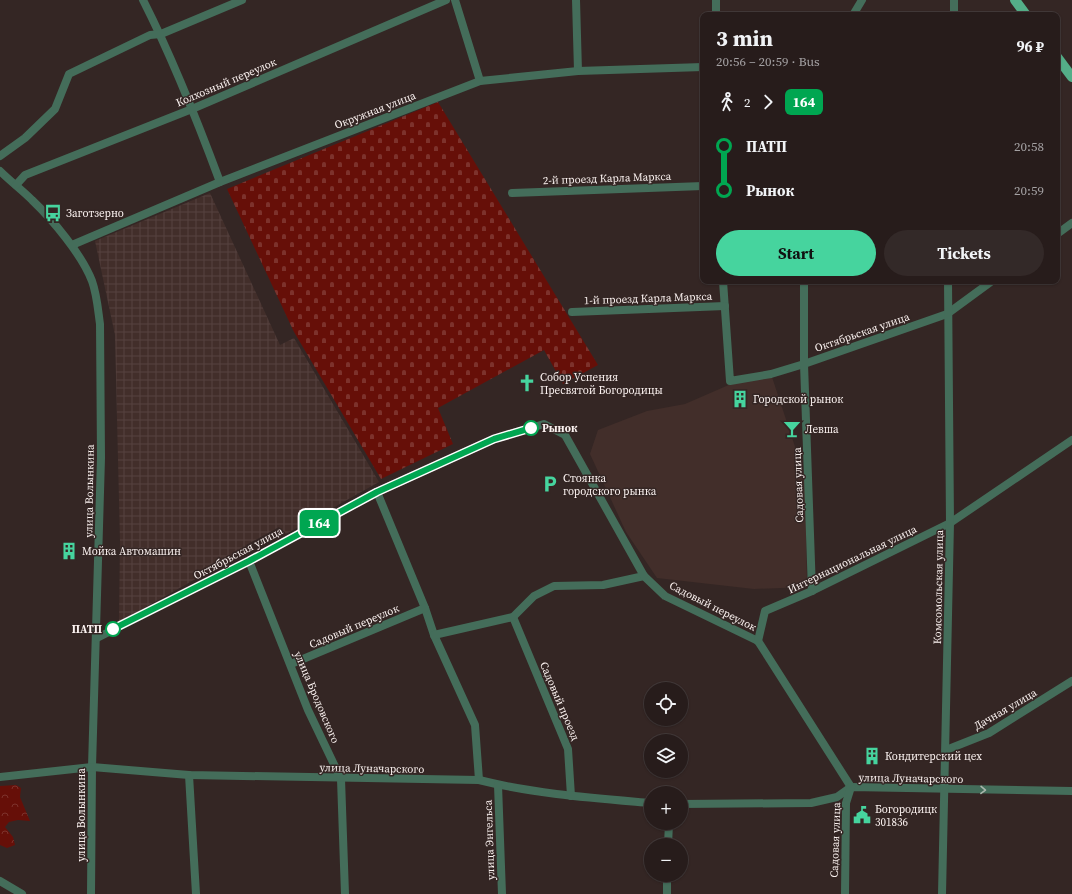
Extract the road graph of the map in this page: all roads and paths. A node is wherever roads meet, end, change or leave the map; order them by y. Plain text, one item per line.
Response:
1 (143, 0) edge
2 (242, 0) edge
3 (446, 0) edge
4 (455, 0) edge
5 (576, 0) edge
6 (716, 0) edge
7 (862, 0) edge
8 (954, 0) edge
9 (1015, 0) edge
10 (716, 12) edge
11 (855, 12) edge
12 (954, 12) edge
13 (1024, 12) edge
14 (161, 34) junction
15 (1060, 61) edge
16 (700, 67) edge
17 (578, 71) junction
18 (1072, 77) edge
19 (480, 81) junction
20 (192, 109) junction
21 (0, 156) edge
22 (0, 171) edge
23 (220, 182) junction
24 (16, 185) junction
25 (700, 186) edge
26 (512, 193) dead end
27 (1072, 223) edge
28 (1060, 232) edge
29 (72, 245) junction
30 (723, 284) edge
31 (804, 284) edge
32 (948, 284) edge
33 (988, 284) edge
34 (725, 306) junction
35 (572, 312) dead end
36 (947, 314) junction
37 (804, 364) junction
38 (544, 424) joint
39 (1072, 440) edge
40 (377, 492) junction
41 (950, 523) junction
42 (249, 561) junction
43 (644, 576) junction
44 (812, 591) junction
45 (425, 608) junction
46 (513, 617) junction
47 (434, 635) junction
48 (97, 638) junction
49 (758, 641) junction
50 (291, 664) junction
51 (1072, 681) edge
52 (946, 750) junction
53 (92, 767) junction
54 (189, 775) junction
55 (0, 776) edge
56 (341, 779) junction
57 (479, 780) junction
58 (498, 785) junction
59 (850, 787) junction
60 (944, 790) junction
61 (1072, 791) edge
62 (571, 796) junction
63 (644, 802) edge
64 (688, 804) edge
65 (0, 881) edge
66 (667, 882) edge
67 (22, 894) edge
68 (91, 894) edge
69 (196, 894) edge
70 (346, 894) edge
71 (502, 894) edge
72 (667, 894) edge
73 (845, 894) edge
74 (942, 894) edge

1 - 14 street
2 - 14 street
3 - 20 street, Колхозный переулок
4 - 19 street
5 - 17 street
6 - 10 street
7 - 11 street
8 - 12 street
9 - 13 main road
14 - 20 street
14 - 21 street
15 - 18 main road
16 - 17 street, Окружная улица
17 - 19 street, Окружная улица
19 - 23 street, Окружная улица
20 - 23 street
20 - 24 street, Колхозный переулок
22 - 24 street, улица Волынкина
23 - 29 street, Окружная улица
24 - 29 street, улица Волынкина
25 - 26 street, 2-й проезд Карла Маркса
27 - 28 street
29 - 48 street, улица Волынкина
30 - 34 street
31 - 37 street, Садовая улица
32 - 36 street, Комсомольская улица
33 - 36 street, Октябрьская улица
34 - 35 street, 1-й проезд Карла Маркса
34 - 37 street, Октябрьская улица
36 - 37 street, Октябрьская улица
36 - 41 street, Комсомольская улица
37 - 44 street, Садовая улица
38 - 40 street, Октябрьская улица
38 - 43 street, Садовый переулок
39 - 41 street, Интернациональная улица
40 - 42 street, Октябрьская улица
40 - 45 street
41 - 44 street, Интернациональная улица
41 - 52 street, Комсомольская улица
42 - 48 street, Октябрьская улица
42 - 50 street, улица Бродовского
43 - 46 street
43 - 49 street, Садовый переулок
44 - 49 street, Интернациональная улица
45 - 47 street
45 - 50 street, Садовый переулок
46 - 47 street
46 - 62 street, Садовый проезд
47 - 57 street
48 - 53 street, улица Волынкина
49 - 59 street, Садовый переулок
50 - 56 street, улица Бродовского
51 - 52 street, Дачная улица
52 - 60 street, Комсомольская улица
53 - 54 street, улица Луначарского
53 - 55 street, улица Луначарского
53 - 68 street, улица Волынкина
54 - 56 street, улица Луначарского
54 - 69 street
56 - 57 street, улица Луначарского
56 - 70 street, улица Бродовского
57 - 58 street, улица Луначарского
58 - 62 street, улица Луначарского
58 - 71 street, улица Энгельса
59 - 60 street, улица Луначарского
59 - 64 street, улица Луначарского
59 - 73 street, Садовая улица
60 -> 61 street, улица Луначарского
60 - 74 street, Комсомольская улица
62 - 63 street, улица Луначарского
65 - 67 street
66 - 72 street

